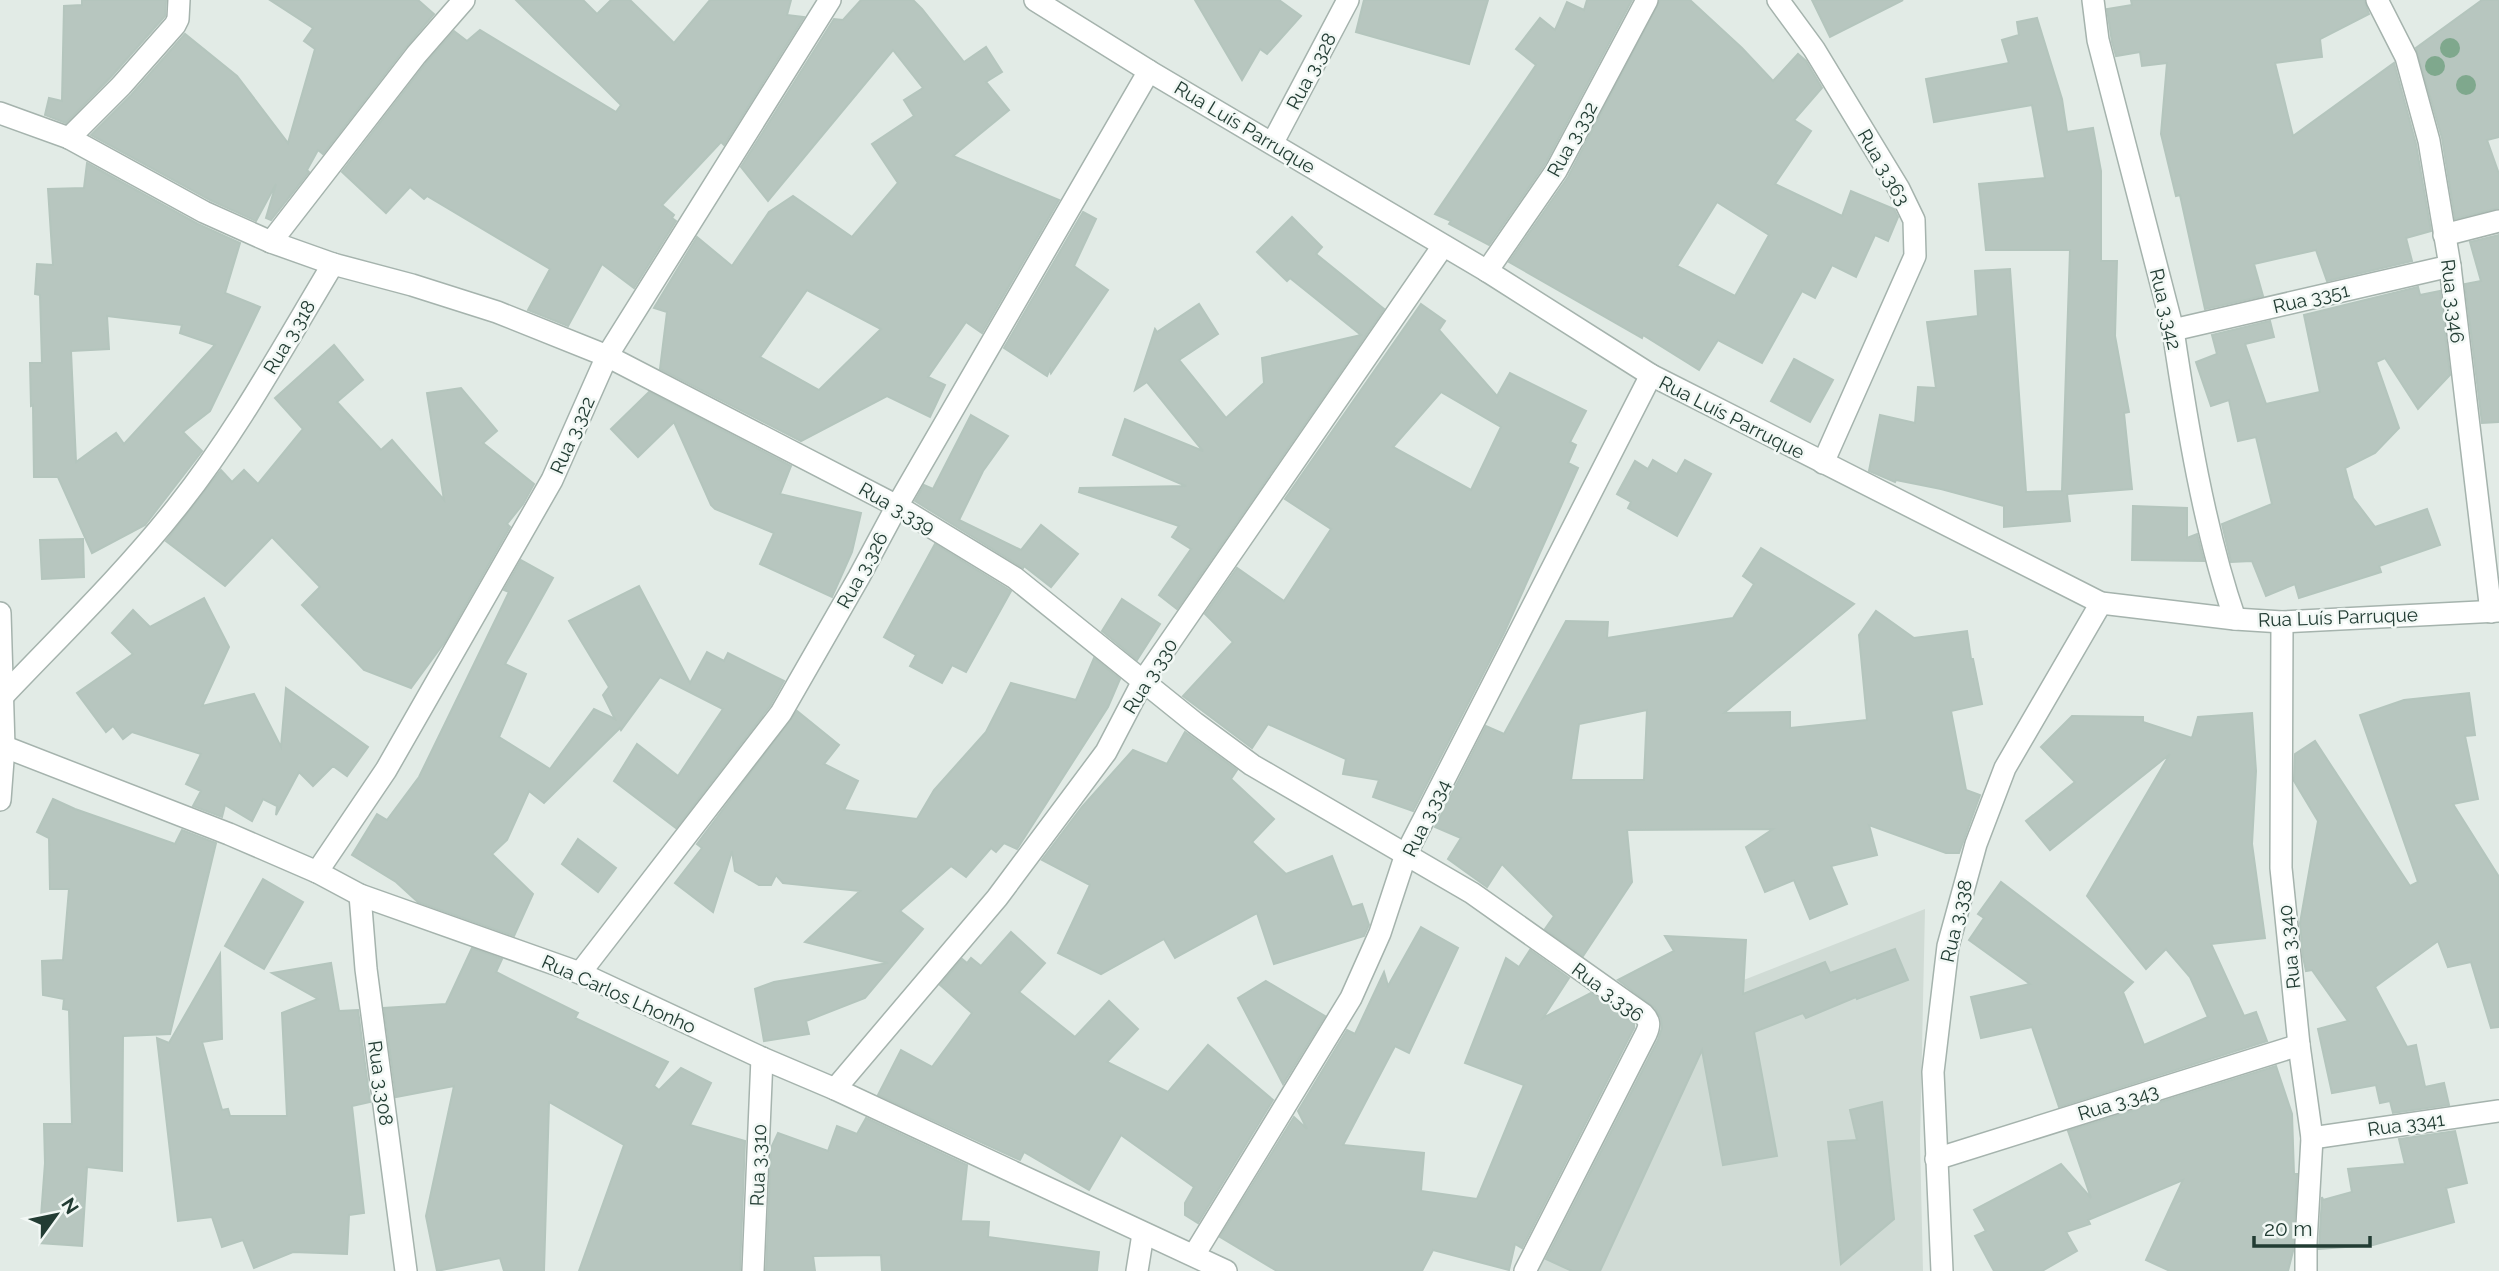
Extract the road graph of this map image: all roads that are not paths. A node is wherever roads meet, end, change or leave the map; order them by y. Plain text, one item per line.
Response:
1 (179, 0) edge
2 (464, 0) edge
3 (830, 0) edge
4 (1035, 0) edge
5 (1348, 0) edge
6 (1647, 0) edge
7 (1778, 0) edge
8 (2093, 0) edge
9 (2377, 0) edge
10 (1149, 71) junction
11 (0, 113) edge
12 (69, 138) junction
13 (1273, 142) junction
14 (2499, 221) edge
15 (2444, 235) junction
16 (271, 242) junction
17 (1443, 246) junction
18 (333, 264) junction
19 (2450, 266) junction
20 (1487, 271) junction
21 (2173, 330) junction
22 (607, 356) junction
23 (1651, 375) junction
24 (1823, 463) junction
25 (897, 506) junction
26 (2101, 603) junction
27 (2495, 611) edge
28 (0, 613) edge
29 (2235, 619) junction
30 (2282, 622) junction
31 (1143, 681) junction
32 (4, 695) junction
33 (2, 746) edge
34 (0, 800) edge
35 (1406, 854) junction
36 (317, 872) junction
37 (360, 895) junction
38 (580, 974) junction
39 (2299, 1045) junction
40 (762, 1058) junction
41 (835, 1089) junction
42 (2499, 1111) edge
43 (2312, 1138) junction
44 (1937, 1159) junction
45 (1143, 1234) junction
46 (1194, 1255) junction
47 (406, 1271) edge
48 (753, 1271) edge
49 (1137, 1271) edge
50 (1226, 1271) edge
51 (1525, 1271) edge
52 (1942, 1271) edge
53 (2306, 1271) edge

1 - 12 street
2 - 16 street
3 - 22 street, Rua 3.322
4 - 10 street, Rua Luís Parruque
5 - 13 street, Rua 3.328
6 - 20 street, Rua 3.332
7 - 24 street, Rua 3.363
8 - 21 street, Rua 3.342
9 - 15 street, Rua 3.346
10 - 13 street, Rua Luís Parruque
10 - 25 street, Rua 3.326
11 - 12 street
12 - 16 street
13 - 17 street, Rua Luís Parruque
14 - 15 street
15 - 19 street, Rua 3.346
16 - 18 street
17 - 20 street, Rua Luís Parruque
17 - 31 street, Rua 3.330
18 - 22 street, Rua 3.339
18 - 32 street, Rua 3.318
19 - 21 street, Rua 3351
19 - 27 street, Rua 3.346
20 - 23 street, Rua Luís Parruque
21 - 29 street, Rua 3.342
22 - 25 street, Rua 3.339
22 - 36 street, Rua 3.322
23 - 24 street, Rua Luís Parruque
23 - 35 street, Rua 3.334
24 - 26 street, Rua Luís Parruque
25 - 31 street, Rua 3.339
25 - 38 street, Rua 3.326
26 - 29 street, Rua Luís Parruque
26 - 44 street, Rua 3.338
27 - 30 street, Rua Luís Parruque
28 - 32 street
29 - 30 street, Rua Luís Parruque
30 - 39 street, Rua 3.340
31 - 35 street, Rua 3.339
31 - 41 street, Rua 3.330
32 - 33 street
33 - 34 street
33 - 36 street, Rua Carlos Lhonho
35 - 46 street, Rua 3.334
35 - 51 street, Rua 3.336
36 - 37 street, Rua Carlos Lhonho
37 - 38 street, Rua Carlos Lhonho
37 - 47 street, Rua 3.308
38 - 40 street, Rua Carlos Lhonho
39 - 43 street, Rua 3.340
39 - 44 street, Rua 3.343
40 - 41 street, Rua Carlos Lhonho
40 - 48 street, Rua 3.310
41 - 45 street, Rua Carlos Lhonho
42 - 43 street, Rua 3341
43 - 53 street, Rua 3.340
44 - 52 street, Rua 3.338
45 - 46 street, Rua Carlos Lhonho
45 - 49 street
46 - 50 street, Rua Carlos Lhonho

